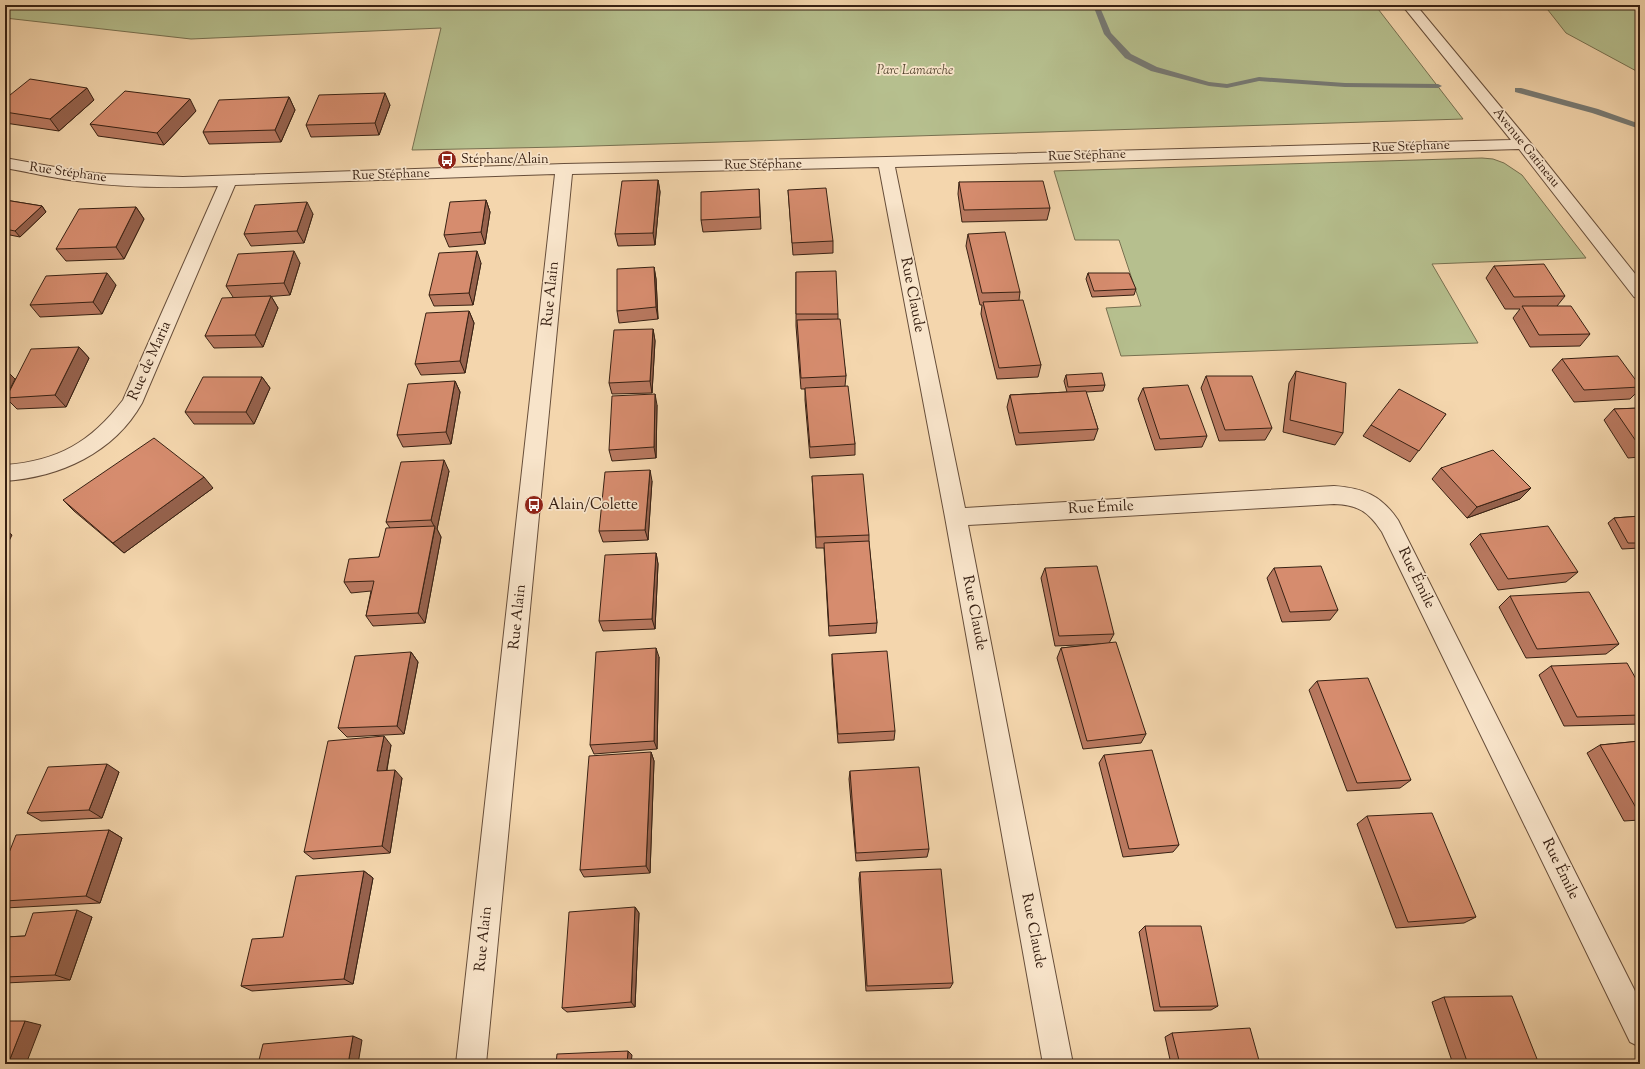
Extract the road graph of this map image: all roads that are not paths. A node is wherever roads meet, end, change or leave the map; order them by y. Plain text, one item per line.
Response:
1 (1409, 5) edge
2 (1523, 144) junction
3 (886, 162) junction
4 (5, 163) edge
5 (564, 169) junction
6 (229, 180) junction
7 (1640, 293) edge
8 (5, 473) edge
9 (956, 517) junction
10 (1640, 1032) edge
11 (471, 1064) edge
12 (1058, 1064) edge

1 - 2 street, Avenue Gatineau
2 - 3 street, Rue Stéphane
2 - 7 street, Avenue Gatineau
3 - 5 street, Rue Stéphane
3 - 9 street, Rue Claude
4 - 6 street, Rue Stéphane
5 - 6 street, Rue Stéphane
5 - 11 street, Rue Alain
6 - 8 street, Rue de Maria
9 - 10 street, Rue Émile
9 - 12 street, Rue Claude

